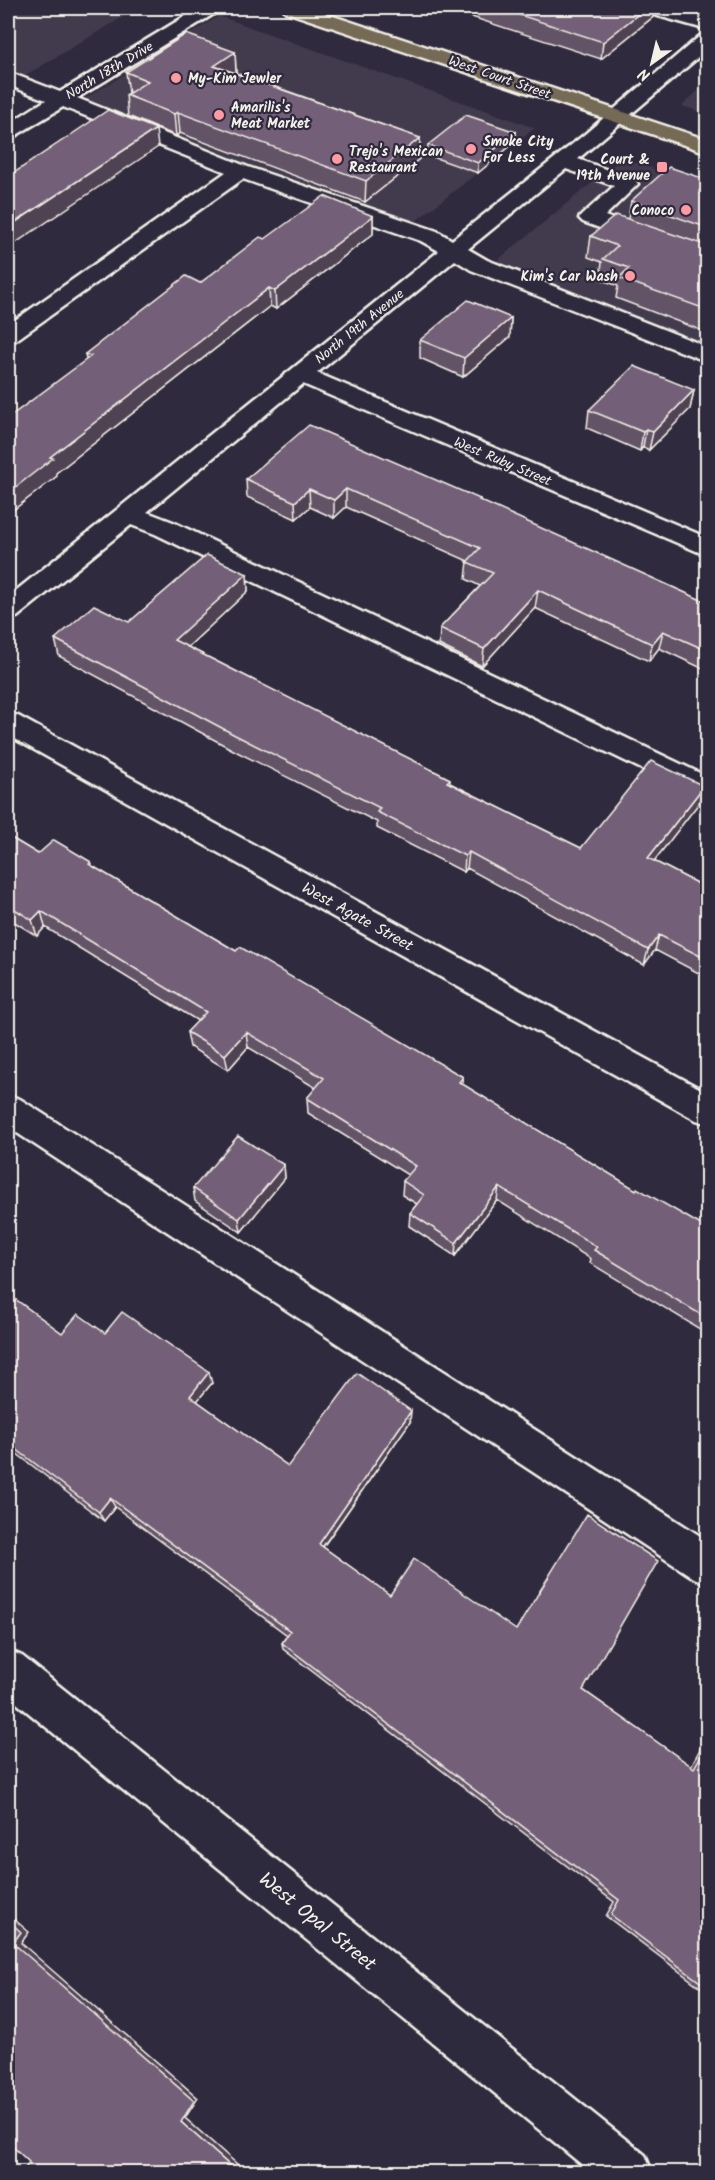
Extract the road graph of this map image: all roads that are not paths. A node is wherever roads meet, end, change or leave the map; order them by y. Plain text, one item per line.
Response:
1 (211, 8) edge
2 (292, 8) edge
3 (650, 8) edge
4 (708, 25) edge
5 (708, 39) edge
6 (8, 78) edge
7 (62, 99) junction
8 (617, 117) junction
9 (8, 132) edge
10 (708, 147) edge
11 (563, 161) junction
12 (242, 171) junction
13 (453, 250) junction
14 (708, 261) edge
15 (8, 335) edge
16 (708, 355) edge
17 (299, 374) junction
18 (128, 514) junction
19 (708, 548) edge
20 (8, 611) edge
21 (8, 723) edge
22 (708, 790) edge
23 (8, 1109) edge
24 (708, 1110) edge
25 (708, 1564) edge
26 (8, 1670) edge
27 (628, 2172) edge

1 - 7 street, North 18th Drive
2 - 8 main road, West Court Street
3 - 4 street
5 - 8 street, North 19th Avenue
6 - 7 street
7 - 9 street, North 18th Drive
7 - 12 street
8 - 10 main road, West Court Street
8 - 11 street, North 19th Avenue
11 - 13 street, North 19th Avenue
11 - 14 street
12 - 13 street
12 - 15 street
13 - 16 street
13 - 17 street, North 19th Avenue
17 - 18 street, North 19th Avenue
17 - 19 street, West Ruby Street
18 - 20 street, North 19th Avenue
18 - 22 street
21 - 24 street, West Agate Street
23 - 25 street
26 - 27 street, West Opal Street

